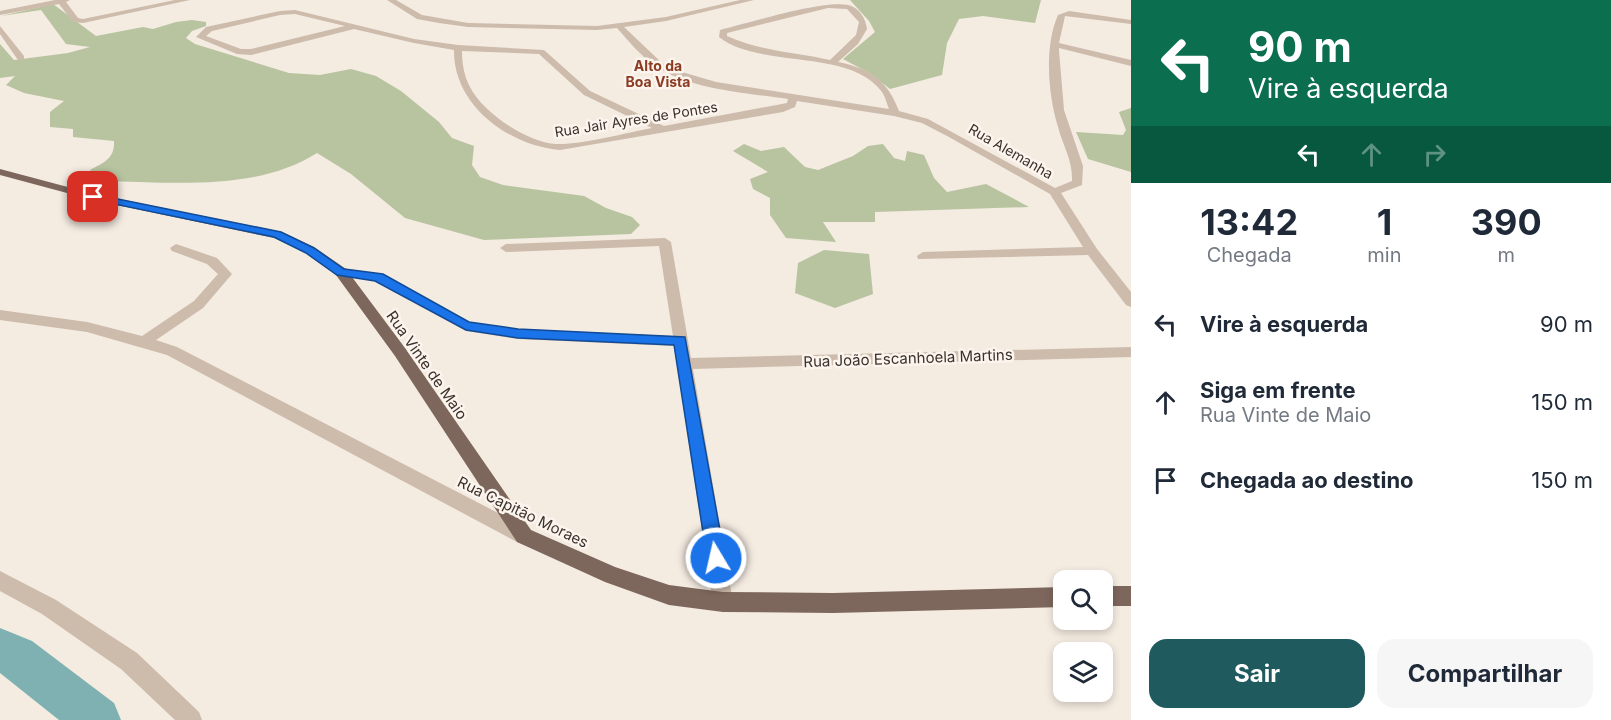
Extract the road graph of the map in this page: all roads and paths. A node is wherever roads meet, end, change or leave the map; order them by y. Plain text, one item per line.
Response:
1 (186, 0) edge
2 (391, 0) edge
3 (750, 0) edge
4 (63, 1) edge
5 (0, 13) edge
6 (1131, 22) edge
7 (352, 27) junction
8 (620, 27) junction
9 (0, 28) edge
10 (1055, 45) junction
11 (458, 48) junction
12 (21, 58) dead end
13 (834, 61) junction
14 (1131, 63) edge
15 (793, 99) junction
16 (895, 112) junction
17 (662, 129) junction
18 (0, 172) edge
19 (1054, 192) junction
20 (176, 248) dead end
21 (506, 248) dead end
22 (1092, 251) junction
23 (923, 256) dead end
24 (341, 272) junction
25 (1131, 302) edge
26 (0, 315) edge
27 (144, 341) junction
28 (680, 341) junction
29 (1131, 352) edge
30 (684, 364) junction
31 (524, 536) junction
32 (0, 580) edge
33 (1113, 596) edge
34 (1131, 596) edge
35 (1053, 597) edge
36 (723, 602) junction
37 (191, 720) edge

1 - 4 street
2 - 8 street
3 - 8 street
4 - 5 street
6 - 10 street
7 - 7 street
7 - 11 street
8 - 15 street, Rua Alemanha
9 - 12 street
10 - 14 street
10 - 19 street
11 - 17 street
11 - 17 street, Rua Jair Ayres de Pontes
13 - 13 street
13 - 16 street
15 - 16 street, Rua Alemanha
15 - 17 street, Rua Jair Ayres de Pontes
16 - 19 street, Rua Alemanha
18 - 24 main road, Rua Vinte de Maio
19 - 22 street, Rua Alemanha
20 - 27 street
21 - 28 street
22 - 23 street
22 - 25 street, Rua Alemanha
24 - 28 street
24 - 31 main road, Rua Vinte de Maio
26 - 27 street, Rua Capitão Moraes
27 - 31 street, Rua Capitão Moraes
28 - 30 street
29 - 30 street, Rua João Escanhoela Martins
30 - 36 street
31 - 36 main road, Rua Capitão Moraes
32 - 37 street
33 - 34 main road
35 - 36 main road, Rua Capitão Moraes

